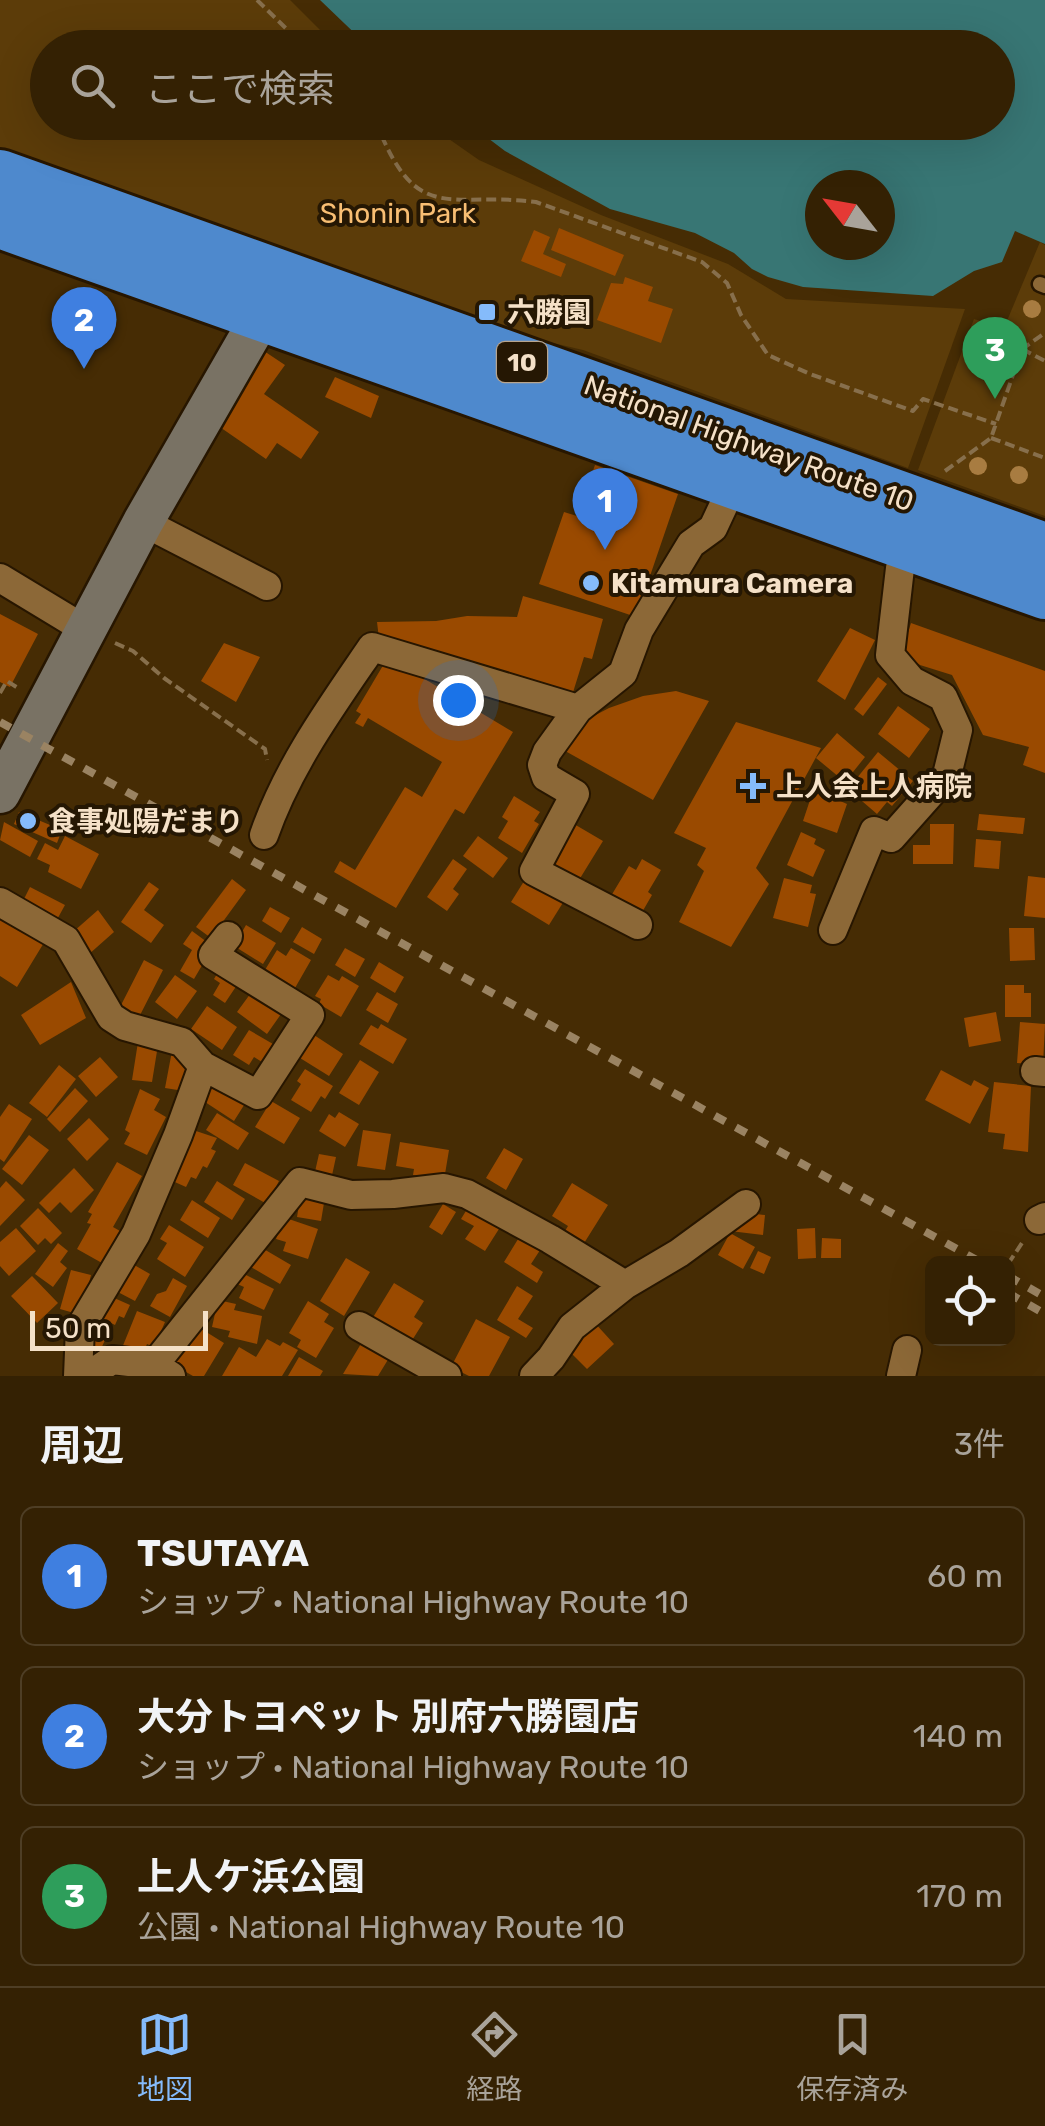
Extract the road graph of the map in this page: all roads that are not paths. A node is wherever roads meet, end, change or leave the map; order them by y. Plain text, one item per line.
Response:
1 (0, 176) edge
2 (0, 222) edge
3 (268, 294) junction
4 (735, 481) junction
5 (143, 522) junction
6 (919, 525) junction
7 (1045, 548) edge
8 (0, 578) edge
9 (267, 586) dead end
10 (1045, 594) edge
11 (86, 630) junction
12 (578, 709) junction
13 (0, 794) edge
14 (264, 835) dead end
15 (0, 902) edge
16 (638, 925) dead end
17 (833, 930) dead end
18 (228, 936) dead end
19 (203, 1066) junction
20 (746, 1204) dead end
21 (625, 1285) junction
22 (359, 1326) dead end
23 (162, 1370) edge
24 (78, 1376) edge
25 (88, 1376) edge
26 (447, 1376) edge
27 (534, 1376) edge

1 - 3 highway, National Highway Route 10 / 10
2 - 3 highway, National Highway Route 10 / 10
3 - 4 highway, National Highway Route 10 / 10
3 - 5 street
3 - 6 highway, National Highway Route 10 / 10
4 - 6 highway, National Highway Route 10 / 10
4 - 12 street
5 - 9 street
5 - 11 street
6 - 7 highway, National Highway Route 10 / 10
6 - 10 highway, National Highway Route 10 / 10
6 - 17 street
8 - 11 street
11 - 13 street
12 - 14 street
12 - 16 street
15 - 19 street
18 - 19 street
19 - 24 street
20 - 21 street
21 - 23 street
21 - 27 street
22 - 26 street
23 - 25 street

